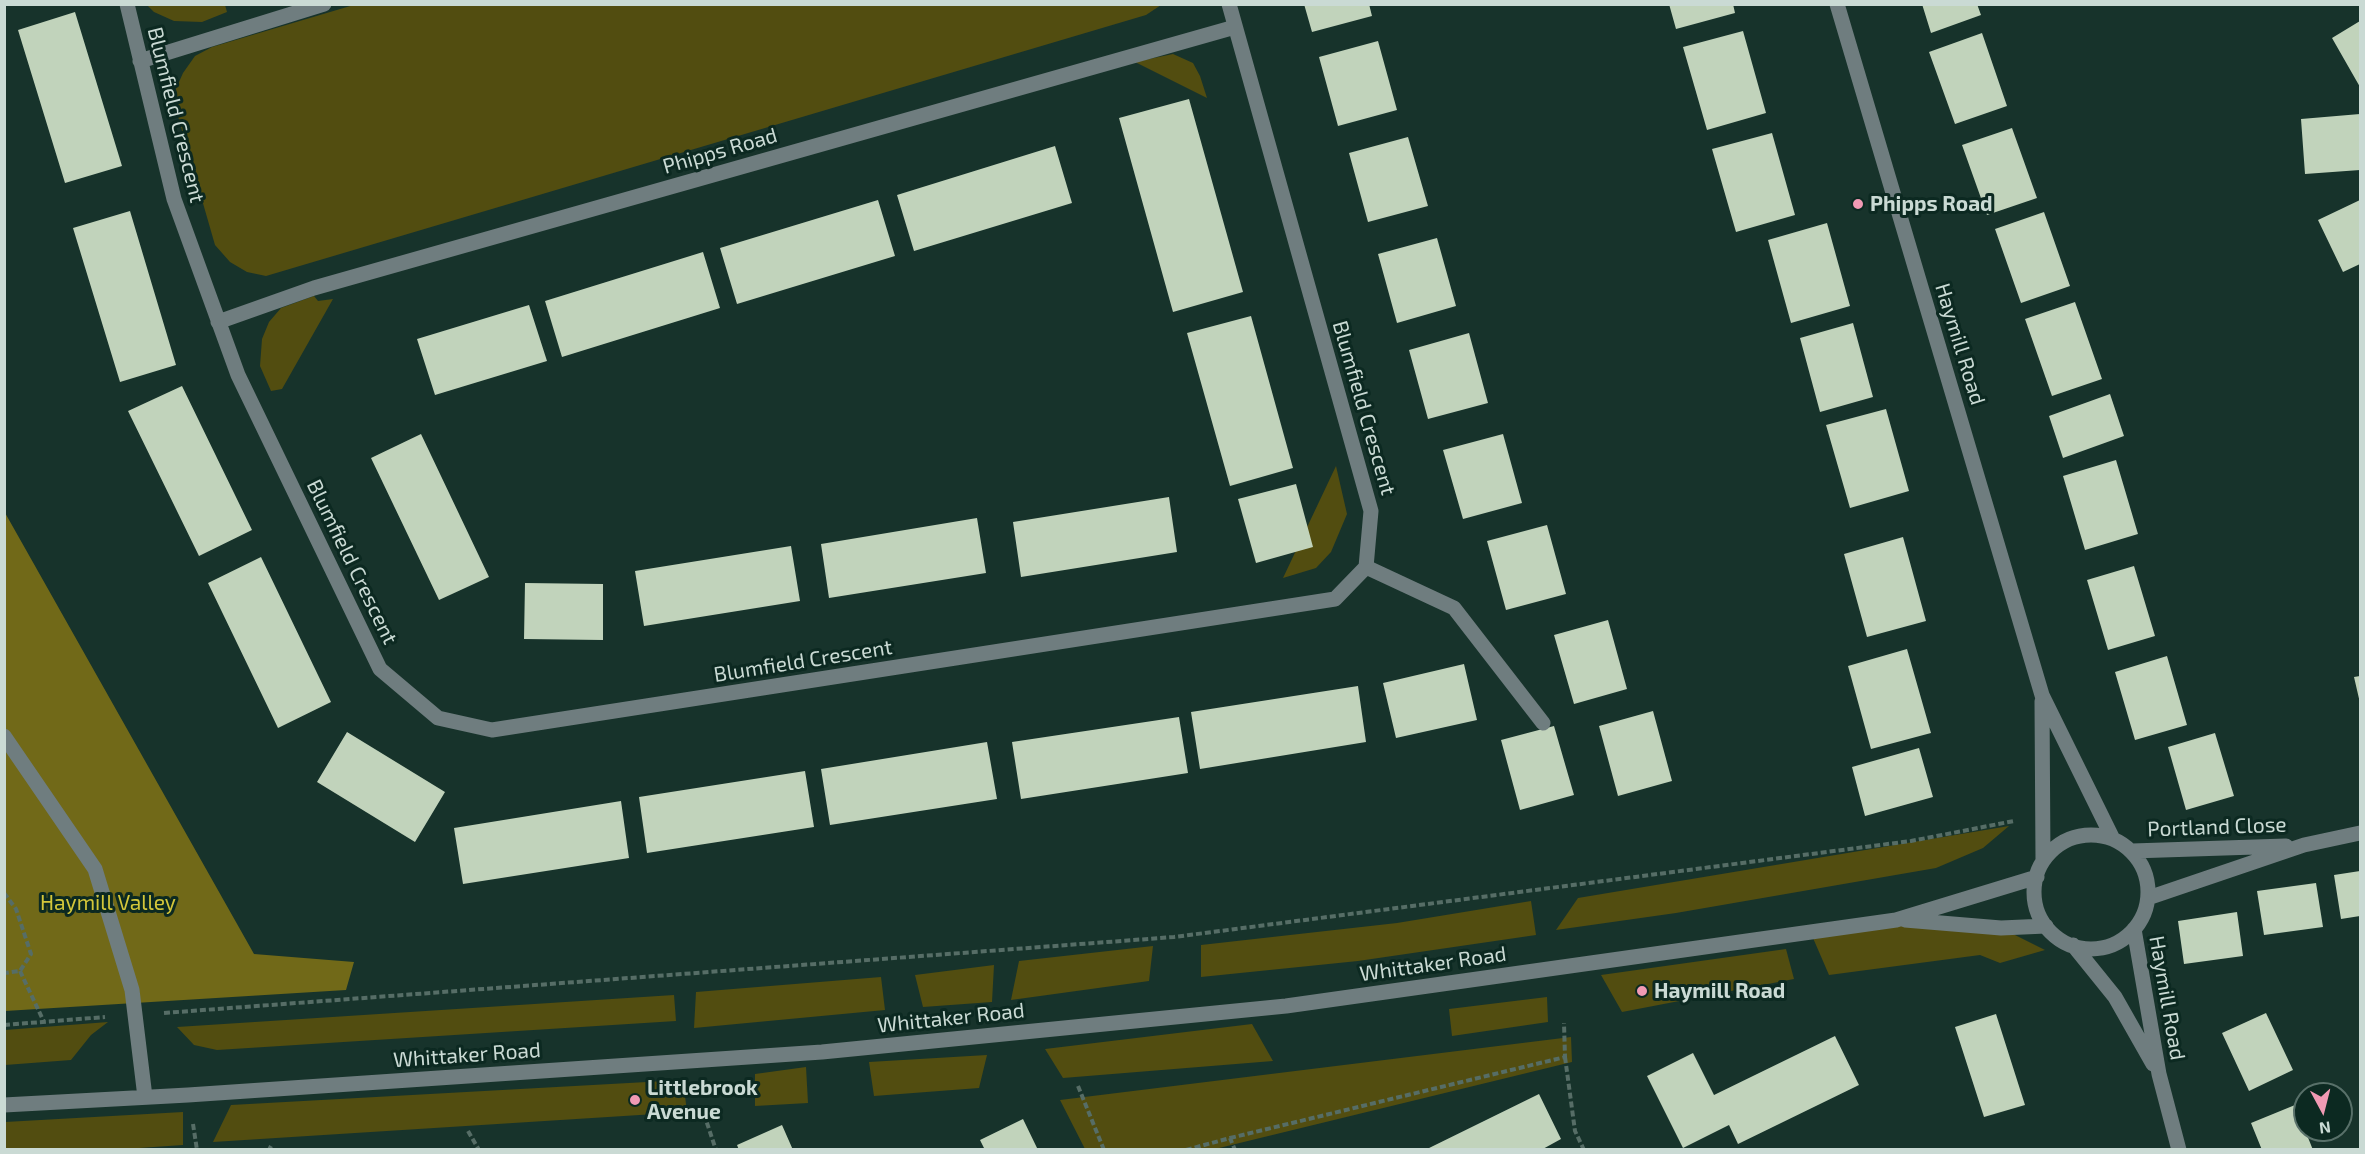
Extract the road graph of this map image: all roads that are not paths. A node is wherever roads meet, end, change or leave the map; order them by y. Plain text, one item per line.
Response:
1 (128, 4) edge
2 (324, 4) edge
3 (1229, 4) edge
4 (1837, 4) edge
5 (1235, 27) junction
6 (140, 61) junction
7 (218, 322) junction
8 (1366, 567) junction
9 (2042, 695) junction
10 (1543, 723) dead end
11 (4, 736) edge
12 (2361, 833) edge
13 (2113, 839) junction
14 (2304, 845) junction
15 (2132, 851) junction
16 (2043, 861) junction
17 (2037, 877) junction
18 (2148, 898) junction
19 (1896, 920) junction
20 (2046, 926) junction
21 (2134, 929) junction
22 (2073, 945) junction
23 (2159, 1074) junction
24 (145, 1097) junction
25 (4, 1105) edge
26 (2179, 1149) edge

1 - 6 street, Blumfield Crescent
2 - 6 street
3 - 5 street, Blumfield Crescent
4 - 9 street, Haymill Road
5 - 7 street, Phipps Road
5 - 8 street, Blumfield Crescent
6 - 7 street, Blumfield Crescent
7 - 8 street, Blumfield Crescent
8 - 10 street
9 - 13 street, Haymill Road
9 - 16 street, Haymill Road
11 - 24 street
12 - 14 street, Portland Close
13 - 15 street, Haymill Road
13 - 16 street, Haymill Road
14 - 15 street, Portland Close
14 - 18 street, Portland Close
15 - 18 street, Haymill Road
16 - 17 street, Haymill Road
17 - 19 street, Whittaker Road
17 - 20 street, Haymill Road
18 - 21 street, Haymill Road
19 - 20 street, Whittaker Road
19 - 24 street, Whittaker Road
20 - 22 street, Haymill Road
21 - 22 street, Haymill Road
21 - 23 street, Haymill Road
22 - 23 street, Haymill Road
23 - 26 street, Haymill Road
24 - 25 street, Whittaker Road

